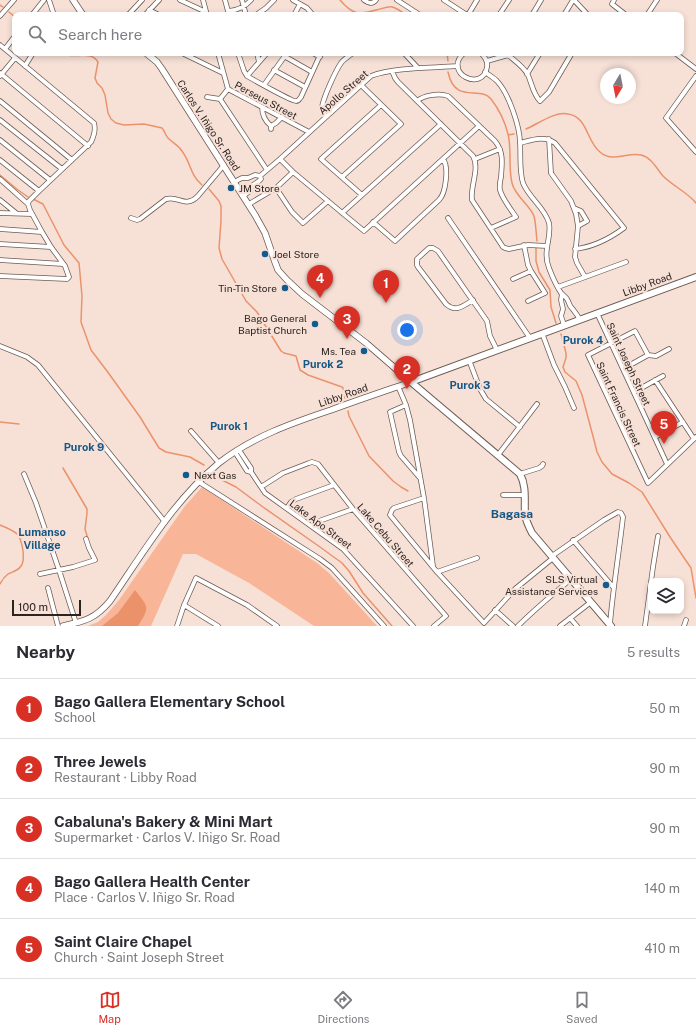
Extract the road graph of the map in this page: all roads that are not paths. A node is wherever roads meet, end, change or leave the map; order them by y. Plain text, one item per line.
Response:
1 (14, 0) edge
2 (44, 0) edge
3 (48, 0) edge
4 (73, 0) edge
5 (142, 0) edge
6 (159, 0) edge
7 (180, 0) edge
8 (203, 0) edge
9 (225, 0) edge
10 (242, 0) edge
11 (251, 0) edge
12 (274, 0) edge
13 (293, 0) edge
14 (364, 0) edge
15 (397, 0) edge
16 (444, 0) edge
17 (477, 0) edge
18 (508, 0) edge
19 (573, 0) edge
20 (614, 0) edge
21 (657, 0) edge
22 (539, 1) edge
23 (374, 2) edge
24 (300, 4) junction
25 (244, 7) junction
26 (149, 10) joint
27 (34, 12) edge
28 (53, 12) edge
29 (81, 12) edge
30 (131, 12) edge
31 (153, 12) edge
32 (204, 12) edge
33 (206, 12) edge
34 (229, 12) edge
35 (231, 12) edge
36 (245, 12) edge
37 (260, 12) edge
38 (296, 12) edge
39 (311, 12) edge
40 (415, 12) edge
41 (463, 12) edge
42 (470, 12) edge
43 (501, 12) edge
44 (534, 12) edge
45 (566, 12) edge
46 (585, 12) edge
47 (622, 12) edge
48 (650, 12) edge
49 (0, 16) edge
50 (12, 40) edge
51 (0, 45) edge
52 (4, 49) junction
53 (12, 56) edge
54 (13, 56) edge
55 (31, 56) edge
56 (150, 56) edge
57 (188, 56) edge
58 (219, 56) edge
59 (239, 56) edge
60 (258, 56) edge
61 (264, 56) edge
62 (285, 56) edge
63 (288, 56) edge
64 (320, 56) edge
65 (348, 56) edge
66 (407, 56) edge
67 (461, 56) edge
68 (484, 56) edge
69 (502, 56) edge
70 (511, 56) edge
71 (538, 56) edge
72 (570, 56) edge
73 (679, 56) edge
74 (15, 58) junction
75 (487, 60) junction
76 (259, 62) junction
77 (25, 66) junction
78 (458, 66) junction
79 (418, 68) junction
80 (696, 69) edge
81 (274, 70) junction
82 (392, 71) junction
83 (312, 72) junction
84 (485, 72) junction
85 (223, 73) junction
86 (527, 74) junction
87 (1, 75) edge
88 (247, 76) junction
89 (696, 76) edge
90 (264, 85) junction
91 (361, 85) junction
92 (305, 87) junction
93 (228, 89) junction
94 (207, 97) dead end
95 (220, 99) junction
96 (0, 101) edge
97 (417, 101) junction
98 (382, 106) junction
99 (262, 107) junction
100 (282, 117) junction
101 (326, 117) junction
102 (0, 120) edge
103 (441, 124) junction
104 (479, 126) junction
105 (309, 132) junction
106 (549, 139) junction
107 (0, 140) edge
108 (461, 143) junction
109 (520, 143) junction
110 (88, 146) junction
111 (500, 149) junction
112 (696, 152) edge
113 (280, 159) junction
114 (443, 159) junction
115 (474, 159) junction
116 (0, 160) edge
117 (72, 160) junction
118 (224, 165) junction
119 (62, 169) junction
120 (266, 170) junction
121 (293, 172) junction
122 (260, 176) junction
123 (342, 177) junction
124 (248, 178) junction
125 (0, 179) edge
126 (50, 180) junction
127 (234, 182) junction
128 (253, 185) junction
129 (276, 188) junction
130 (38, 191) junction
131 (362, 195) junction
132 (243, 196) junction
133 (0, 200) edge
134 (328, 201) junction
135 (29, 202) junction
136 (249, 204) junction
137 (574, 208) junction
138 (0, 212) edge
139 (342, 213) junction
140 (16, 214) junction
141 (32, 214) junction
142 (131, 218) dead end
143 (448, 218) dead end
144 (373, 222) junction
145 (578, 226) junction
146 (491, 228) junction
147 (0, 229) edge
148 (42, 232) junction
149 (0, 244) edge
150 (524, 245) junction
151 (547, 246) junction
152 (51, 247) junction
153 (575, 249) junction
154 (0, 260) edge
155 (626, 262) dead end
156 (63, 264) junction
157 (531, 271) junction
158 (0, 276) edge
159 (696, 276) edge
160 (585, 277) junction
161 (513, 279) dead end
162 (558, 288) junction
163 (562, 294) junction
164 (473, 300) junction
165 (528, 301) dead end
166 (571, 307) junction
167 (563, 309) junction
168 (597, 313) junction
169 (580, 320) junction
170 (564, 325) junction
171 (542, 334) junction
172 (530, 338) junction
173 (611, 343) junction
174 (0, 346) edge
175 (669, 349) dead end
176 (497, 350) junction
177 (648, 355) junction
178 (469, 360) junction
179 (623, 369) junction
180 (663, 376) dead end
181 (655, 380) junction
182 (411, 382) junction
183 (398, 386) junction
184 (634, 392) junction
185 (537, 404) dead end
186 (406, 406) junction
187 (574, 408) dead end
188 (683, 422) junction
189 (520, 427) junction
190 (191, 431) dead end
191 (655, 437) junction
192 (695, 438) edge
193 (237, 451) junction
194 (498, 455) junction
195 (219, 463) junction
196 (542, 464) dead end
197 (667, 464) junction
198 (24, 474) dead end
199 (520, 474) junction
200 (420, 478) junction
201 (199, 482) junction
202 (334, 485) junction
203 (261, 487) junction
204 (503, 495) dead end
205 (525, 495) junction
206 (424, 498) junction
207 (287, 508) junction
208 (353, 509) junction
209 (164, 522) junction
210 (313, 527) junction
211 (658, 536) dead end
212 (86, 539) dead end
213 (573, 540) junction
214 (552, 557) junction
215 (477, 558) dead end
216 (433, 567) junction
217 (59, 570) junction
218 (437, 572) junction
219 (40, 574) dead end
220 (571, 579) junction
221 (613, 587) junction
222 (48, 588) dead end
223 (591, 602) junction
224 (184, 605) junction
225 (495, 610) junction
226 (570, 618) junction
227 (686, 620) dead end
228 (76, 623) junction
229 (610, 625) edge
230 (58, 626) edge
231 (63, 626) edge
232 (177, 626) edge
233 (218, 626) edge
234 (278, 626) edge
235 (384, 626) edge
236 (412, 626) edge
237 (434, 626) edge
238 (513, 626) edge
239 (518, 626) edge
240 (560, 626) edge
241 (577, 626) edge
242 (645, 626) edge
243 (684, 626) edge

1 - 49 street
2 - 27 street
3 - 28 street
4 - 29 main road
5 - 30 street
6 - 26 street
7 - 32 street
8 - 33 street
9 - 34 street
10 - 25 street
11 - 25 street
12 - 37 street
13 - 24 street
14 - 23 street
15 - 40 street
16 - 41 street
17 - 42 street
18 - 43 street
19 - 45 street
19 - 46 street
20 - 47 street
21 - 48 street
22 - 44 street
24 - 38 street
24 - 39 street
25 - 35 street
25 - 36 street
26 - 31 street
50 - 52 street
51 - 52 street
52 - 53 street
54 - 74 street
55 - 77 street
56 - 118 main road, Carlos V. Iñigo Sr. Road
57 - 85 street
58 - 85 street, Perseus Street
59 - 88 street
60 - 76 street
61 - 76 street
62 - 81 street
63 - 83 street
64 - 83 street
65 - 101 street
66 - 79 street
67 - 78 street
68 - 75 street
69 - 75 street
70 - 86 street
71 - 86 street
72 - 86 street
73 - 80 street
74 - 77 street
74 - 87 street
75 - 84 street
76 - 88 street
77 - 110 street
78 - 79 street, Apollo Street
78 - 84 street
79 - 82 street, Apollo Street
81 - 90 street
81 - 92 street
82 - 91 street, Apollo Street
82 - 97 street
83 - 92 street
84 - 109 street
85 - 93 street, Perseus Street
87 - 110 street
88 - 90 street
89 - 112 street
90 - 92 street
91 - 98 street
91 - 101 street, Apollo Street
93 - 95 street
93 - 99 street, Perseus Street
94 - 95 street
95 - 120 street
96 - 117 street
97 - 103 street
97 - 104 street
98 - 123 street
98 - 123 street
99 - 100 street, Perseus Street
99 - 100 street
100 - 105 street, Perseus Street
101 - 105 street, Apollo Street
102 - 119 street
103 - 108 street
103 - 131 street
104 - 108 street
104 - 111 street
105 - 113 street, Apollo Street
106 - 109 street
106 - 137 street
106 - 153 street
107 - 126 street
108 - 114 street
108 - 115 street
109 - 151 street
110 - 117 street
111 - 115 street
111 - 146 street
113 - 120 street, Apollo Street
113 - 121 street
114 - 144 street
114 - 144 street
115 - 146 street
116 - 130 street
117 - 119 street
118 - 127 main road, Carlos V. Iñigo Sr. Road
118 - 142 street
119 - 126 street
120 - 122 street, Apollo Street
121 - 129 street
121 - 134 street
122 - 124 street
122 - 128 street, Apollo Street
123 - 131 street
124 - 127 street
124 - 128 street
125 - 135 street
126 - 130 street
127 - 132 main road, Carlos V. Iñigo Sr. Road
128 - 132 street, Apollo Street
129 - 134 street
129 - 136 street
130 - 135 street
131 - 139 street
132 - 136 main road, Carlos V. Iñigo Sr. Road
133 - 140 street
134 - 139 street
135 - 141 street
136 - 182 main road, Carlos V. Iñigo Sr. Road
137 - 145 street
137 - 145 street
138 - 140 street
139 - 144 street
140 - 141 street
141 - 148 street
143 - 172 street
145 - 153 street
146 - 150 street
147 - 148 street
148 - 152 street
149 - 152 street
150 - 151 street
150 - 157 street
151 - 162 street
152 - 156 street
153 - 160 street
154 - 156 street
155 - 160 street
156 - 158 street
157 - 161 street
157 - 165 street
159 - 168 main road, Libby Road
160 - 162 street
162 - 163 street
163 - 166 street
163 - 167 street
164 - 164 street
164 - 176 street
166 - 167 street
166 - 169 street
167 - 170 street
168 - 169 main road, Libby Road
168 - 173 street, Saint Joseph Street
169 - 170 main road, Libby Road
170 - 171 main road, Libby Road
171 - 172 main road, Libby Road
171 - 187 street
172 - 176 main road, Libby Road
173 - 177 street
173 - 179 street, Saint Joseph Street
173 - 197 street, Saint Francis Street
174 - 209 street
175 - 177 street
176 - 178 main road, Libby Road
177 - 179 street
178 - 182 main road, Libby Road
178 - 189 street
179 - 184 street, Saint Joseph Street
180 - 181 street
181 - 184 street
181 - 188 street
182 - 183 main road, Libby Road
182 - 194 main road
183 - 186 street
183 - 193 main road, Libby Road
184 - 191 street, Saint Joseph Street
185 - 189 street
186 - 200 street
186 - 200 street
188 - 191 street
188 - 192 street
189 - 194 street
190 - 195 street
191 - 197 street, Saint Joseph Street
192 - 197 street
193 - 195 main road, Libby Road
193 - 203 street, Lake Apo Street
194 - 199 main road
195 - 201 main road, Libby Road
196 - 199 street
198 - 217 street
199 - 205 main road
200 - 206 street
201 - 209 main road, Libby Road
201 - 235 street
202 - 203 street, Lake Cebu Street
202 - 207 street
202 - 208 street, Lake Cebu Street
203 - 207 street, Lake Apo Street
204 - 205 street
205 - 214 main road
206 - 216 street
206 - 216 street
207 - 210 street, Lake Apo Street
208 - 210 street
208 - 237 street, Lake Cebu Street
209 - 228 main road, Libby Road
210 - 236 street, Lake Apo Street
211 - 242 street
212 - 217 street
213 - 214 street
213 - 221 street
213 - 221 street
214 - 220 main road
214 - 225 street
215 - 218 street
216 - 218 street
217 - 219 street
217 - 228 street
218 - 225 street
220 - 223 main road
220 - 239 street
221 - 229 street
222 - 230 street
223 - 226 street
223 - 229 main road
224 - 232 street
224 - 233 street
224 - 234 street
225 - 238 street
226 - 240 street
226 - 241 street
227 - 243 street
228 - 231 main road, Libby Road

